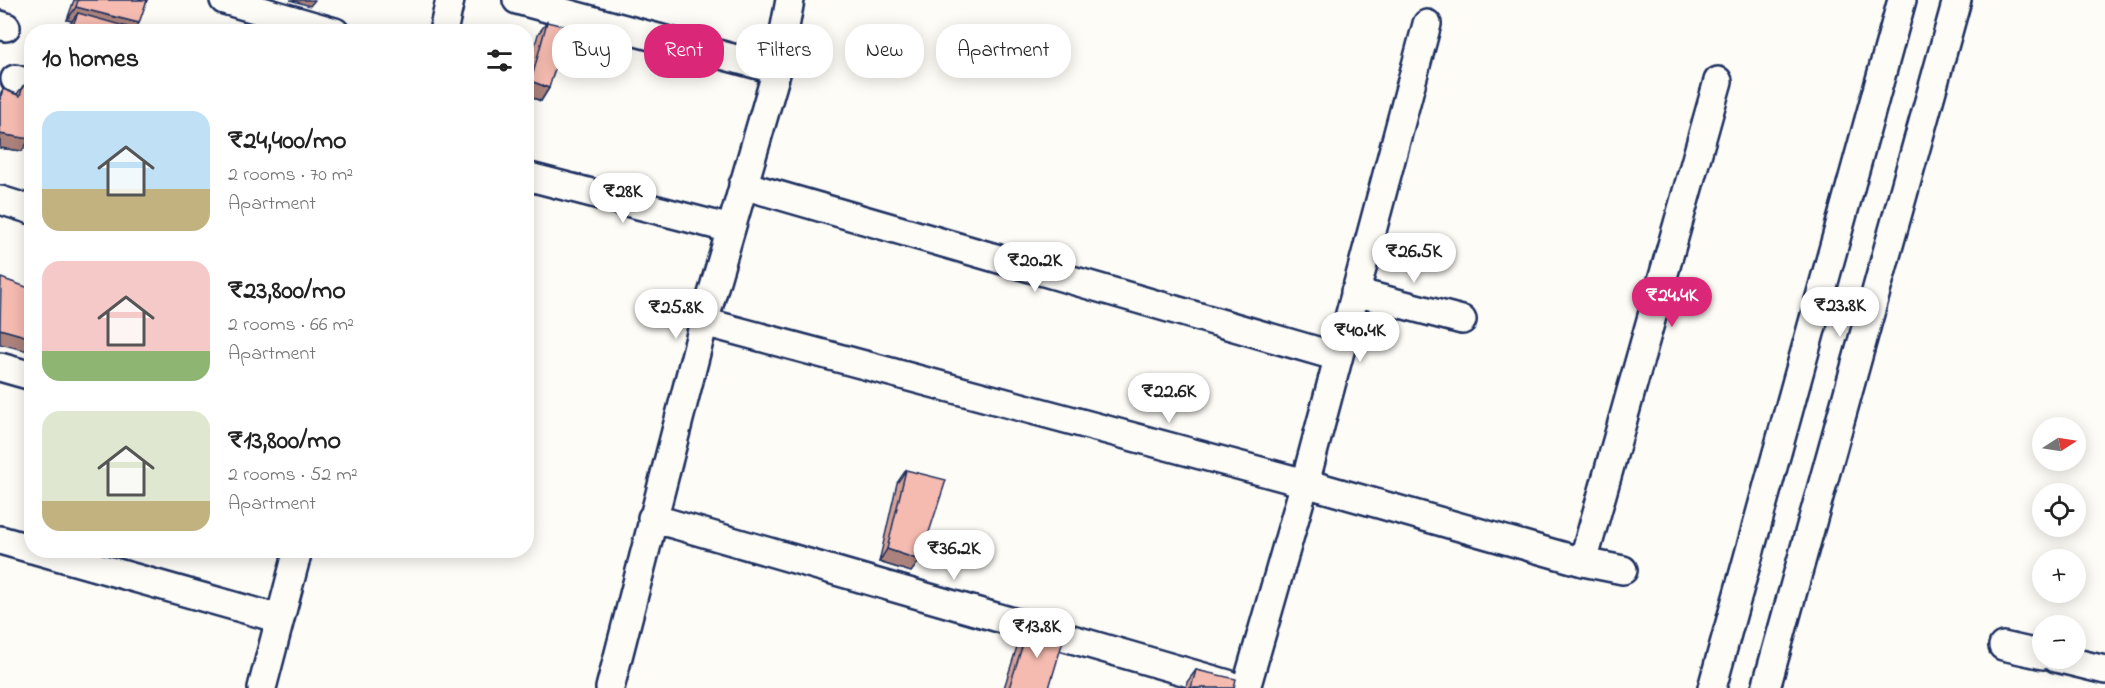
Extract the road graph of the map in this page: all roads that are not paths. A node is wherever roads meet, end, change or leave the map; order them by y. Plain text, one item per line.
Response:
1 (224, 0) edge
2 (450, 0) edge
3 (517, 0) edge
4 (790, 0) edge
5 (1902, 0) edge
6 (1958, 0) edge
7 (307, 24) edge
8 (445, 24) edge
9 (786, 24) edge
10 (1427, 24) dead end
11 (736, 59) edge
12 (775, 78) edge
13 (1718, 81) dead end
14 (534, 178) edge
15 (743, 185) junction
16 (0, 200) edge
17 (24, 208) edge
18 (731, 229) junction
19 (1355, 292) junction
20 (1462, 320) dead end
21 (704, 322) junction
22 (1338, 357) junction
23 (0, 367) edge
24 (24, 374) edge
25 (1305, 483) junction
26 (652, 518) junction
27 (0, 540) edge
28 (24, 547) edge
29 (63, 558) edge
30 (296, 558) edge
31 (1583, 562) junction
32 (1623, 570) dead end
33 (280, 619) junction
34 (2003, 646) dead end
35 (2032, 653) edge
36 (2086, 665) edge
37 (2105, 670) edge
38 (262, 688) edge
39 (610, 688) edge
40 (1245, 688) edge
41 (1712, 688) edge
42 (1766, 688) edge

1 - 7 street
2 - 8 street
3 - 11 street
4 - 9 street
5 - 41 street
6 - 42 street
10 - 19 street
12 - 15 street
13 - 31 street
14 - 18 street
15 - 18 street
15 - 22 street
16 - 17 street
18 - 21 street
19 - 20 street
19 - 22 street
21 - 25 street
21 - 26 street
22 - 25 street
23 - 24 street
25 - 31 street
25 - 40 street
26 - 39 street
26 - 40 street
27 - 28 street
29 - 33 street
30 - 33 street
31 - 32 street
33 - 38 street
34 - 35 street
36 - 37 street

